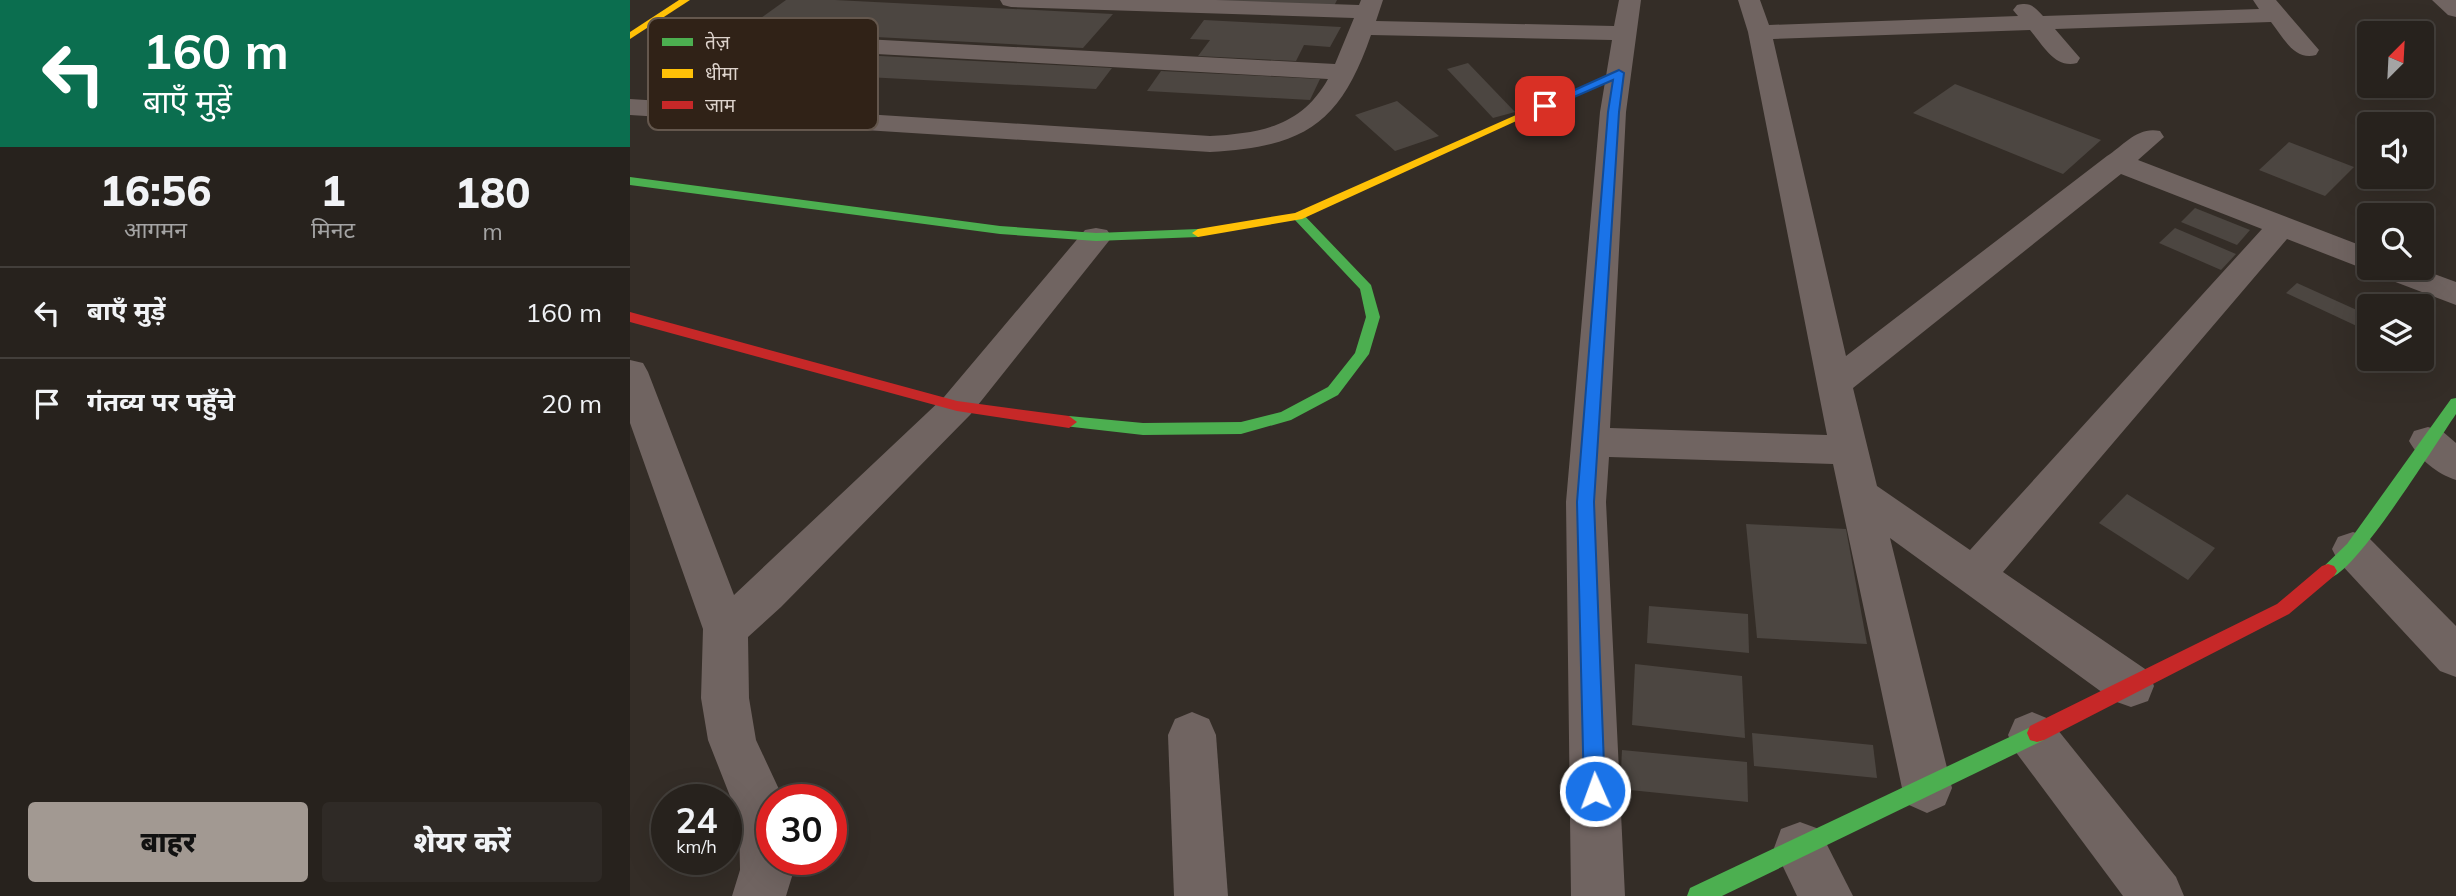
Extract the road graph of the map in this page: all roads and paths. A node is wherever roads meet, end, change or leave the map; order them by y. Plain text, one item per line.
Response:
1 (685, 0) edge
2 (1010, 0) edge
3 (2015, 0) edge
4 (2443, 0) edge
5 (2271, 7) edge
6 (2456, 10) edge
7 (1367, 13) edge
8 (1755, 16) edge
9 (1627, 17) edge
10 (658, 18) edge
11 (648, 24) edge
12 (2038, 24) junction
13 (1167, 34) junction
14 (630, 36) edge
15 (878, 37) edge
16 (2307, 50) dead end
17 (2068, 58) dead end
18 (1344, 72) junction
19 (1619, 73) junction
20 (630, 107) edge
21 (648, 108) edge
22 (878, 123) edge
23 (2150, 137) dead end
24 (2118, 162) junction
25 (630, 181) edge
26 (1298, 215) junction
27 (2281, 226) junction
28 (1096, 237) junction
29 (2357, 255) edge
30 (2419, 280) edge
31 (2456, 294) edge
32 (630, 317) edge
33 (630, 372) edge
34 (1834, 384) junction
35 (2456, 402) edge
36 (957, 407) junction
37 (1589, 442) junction
38 (1849, 450) junction
39 (2442, 453) edge
40 (647, 464) edge
41 (1859, 494) junction
42 (2353, 549) junction
43 (1974, 575) junction
44 (2456, 657) edge
45 (725, 661) junction
46 (2131, 686) junction
47 (1192, 735) dead end
48 (2032, 735) junction
49 (1927, 788) junction
50 (1800, 848) junction
51 (759, 896) edge
52 (1201, 896) edge
53 (1598, 896) edge
54 (1698, 896) edge
55 (1826, 896) edge
56 (2157, 896) edge

1 - 10 street
2 - 13 street
3 - 12 street
4 - 6 street
5 - 12 street
5 - 16 street
7 - 9 street
7 - 13 street
7 - 18 street
8 - 12 street
8 - 34 street
9 - 19 street
11 - 14 street
12 - 17 street
13 - 15 street
13 - 18 street
18 - 22 street
19 - 26 street
19 - 37 street
20 - 21 street
23 - 24 street
24 - 27 street
24 - 34 street
25 - 28 street
26 - 28 street
26 - 36 street
27 - 29 street
27 - 43 street
28 - 36 street
30 - 31 street
32 - 36 street
33 - 40 street
34 - 38 street
35 - 39 street
36 - 45 street
37 - 38 street
37 - 53 street
38 - 41 street
39 - 42 street
40 - 45 street
41 - 43 street
41 - 49 street
42 - 44 street
42 - 46 street
43 - 46 street
45 - 51 street
46 - 48 street
47 - 52 street
48 - 49 street
48 - 56 street
49 - 50 street
50 - 54 street
50 - 55 street

